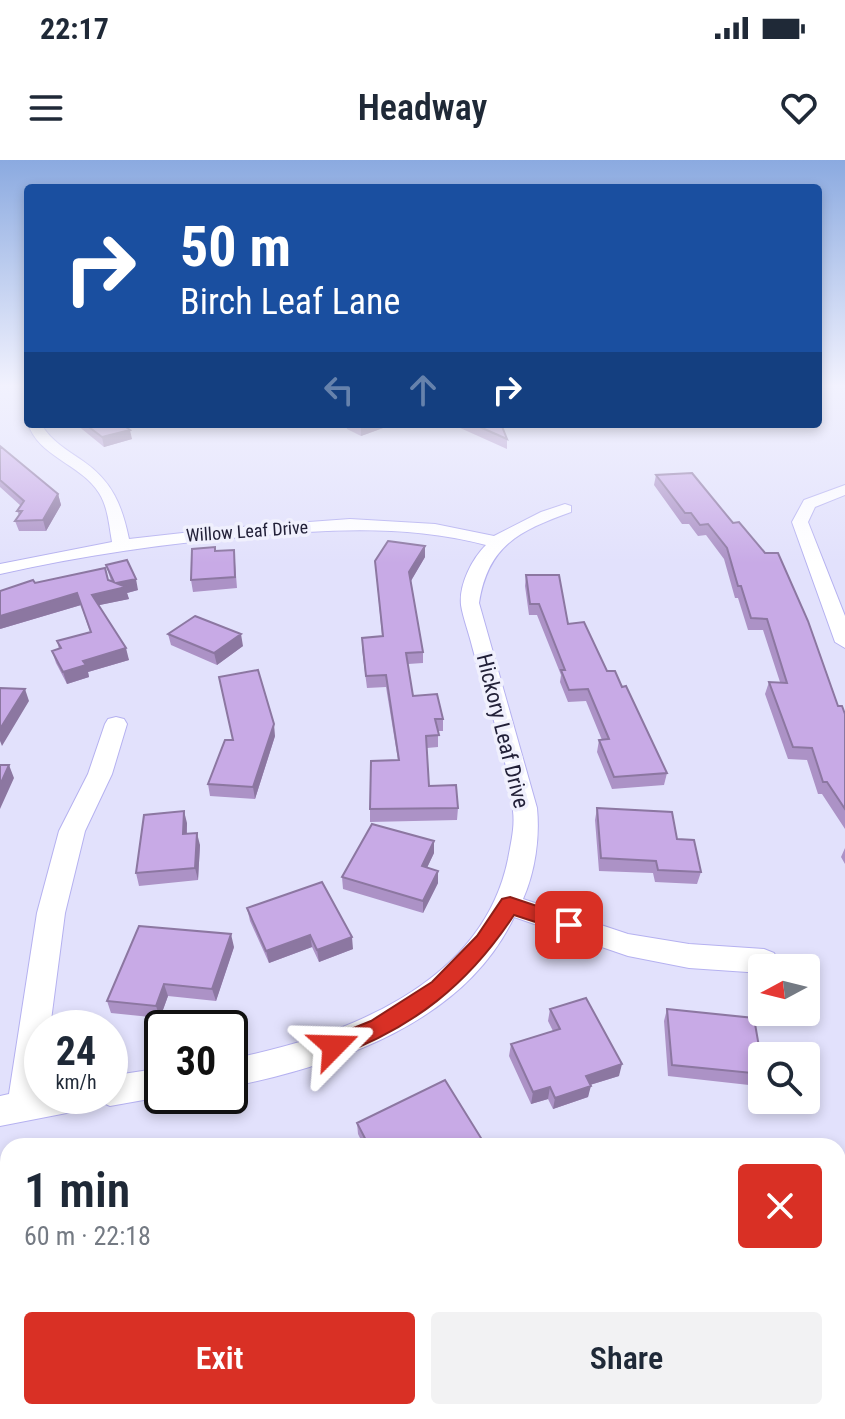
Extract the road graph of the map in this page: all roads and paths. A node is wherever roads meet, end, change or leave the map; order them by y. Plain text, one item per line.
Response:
1 (53, 446) edge
2 (845, 490) edge
3 (565, 509) dead end
4 (496, 542) junction
5 (121, 543) junction
6 (0, 569) edge
7 (845, 642) edge
8 (116, 724) dead end
9 (510, 905) junction
10 (748, 960) edge
11 (248, 1069) edge
12 (12, 1107) edge

1 - 5 street
2 - 7 street
3 - 4 street, Hickory Leaf Drive
4 - 5 street, Willow Leaf Drive
4 - 9 street, Hickory Leaf Drive
5 - 6 street, Willow Leaf Drive
8 - 12 street
9 - 10 street
9 - 11 street, Hickory Leaf Drive

